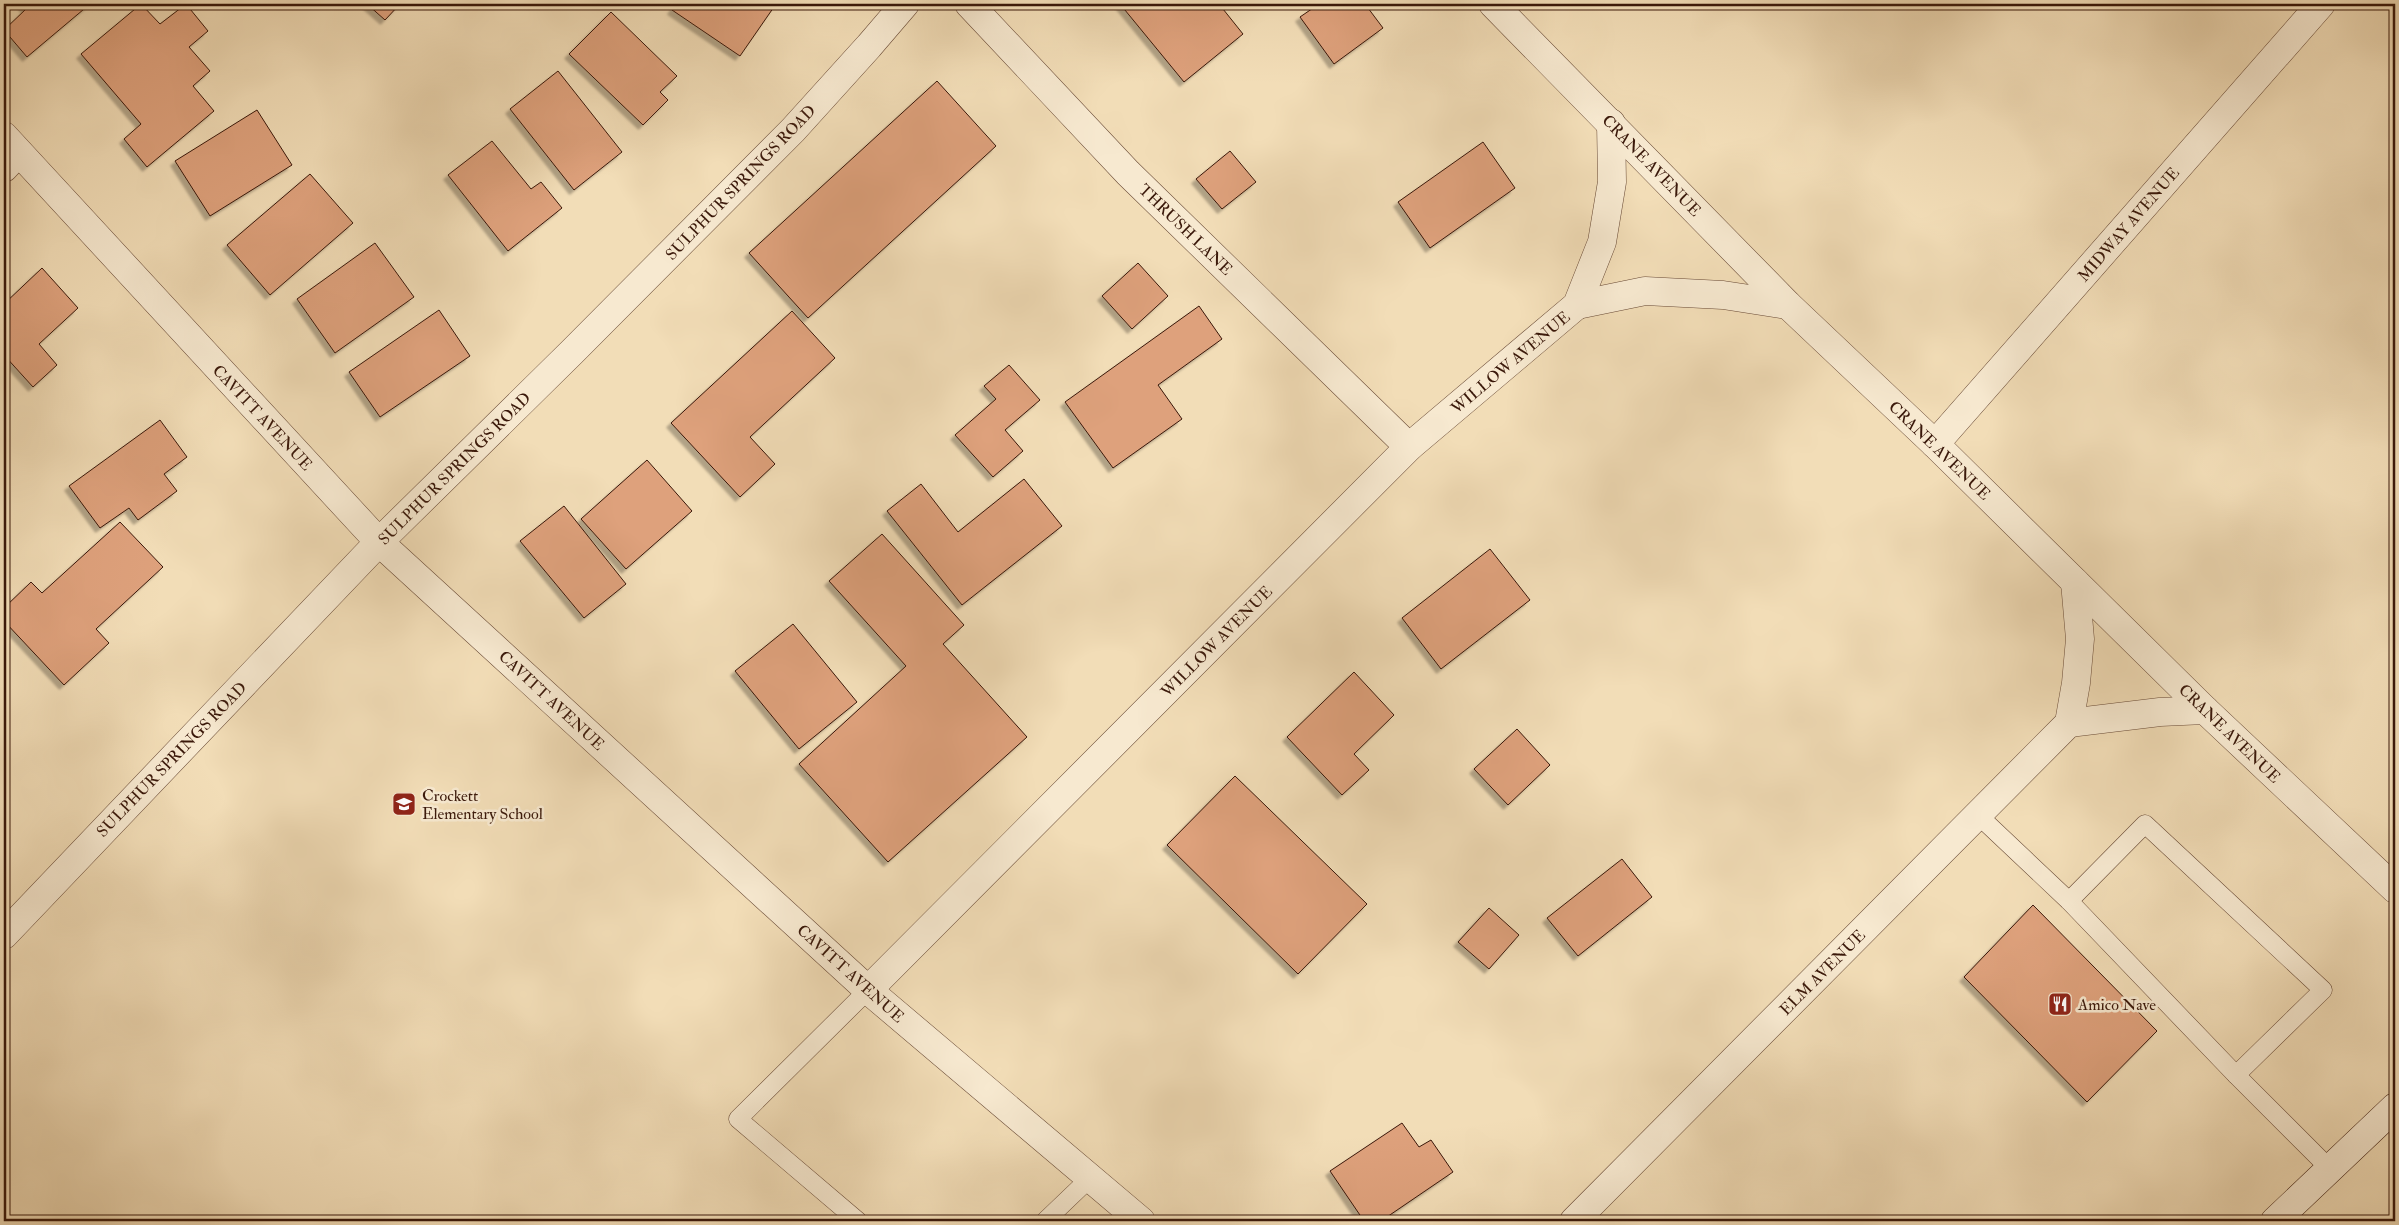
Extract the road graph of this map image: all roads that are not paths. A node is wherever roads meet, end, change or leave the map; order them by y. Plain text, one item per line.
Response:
1 (905, 4) edge
2 (970, 4) edge
3 (1492, 4) edge
4 (2321, 4) edge
5 (1611, 123) junction
6 (9, 152) edge
7 (1577, 305) junction
8 (1788, 305) junction
9 (1935, 444) junction
10 (1409, 447) junction
11 (379, 542) junction
12 (2075, 582) junction
13 (2205, 710) junction
14 (2069, 723) junction
15 (1978, 815) junction
16 (2395, 889) edge
17 (2069, 901) junction
18 (4, 935) edge
19 (868, 990) junction
20 (2236, 1075) junction
21 (2395, 1107) edge
22 (2330, 1169) junction
23 (1090, 1178) junction
24 (858, 1221) edge
25 (1045, 1221) edge
26 (1141, 1221) edge
27 (1574, 1221) edge
28 (2275, 1221) edge

1 - 11 street, SULPHUR SPRINGS ROAD
2 - 10 street, THRUSH LANE
3 - 5 street, CRANE AVENUE
4 - 9 street, MIDWAY AVENUE
5 - 7 street, WILLOW AVENUE
5 - 8 street, CRANE AVENUE
6 - 11 street, CAVITT AVENUE
7 - 8 street, WILLOW AVENUE
7 - 10 street, WILLOW AVENUE
8 - 9 street, CRANE AVENUE
9 - 12 street, CRANE AVENUE
10 - 19 street, WILLOW AVENUE
11 - 18 street, SULPHUR SPRINGS ROAD
11 - 19 street, CAVITT AVENUE
12 - 13 street, CRANE AVENUE
12 - 14 street
13 - 14 street
13 - 16 street, CRANE AVENUE
14 - 15 street, ELM AVENUE
15 - 17 lane
15 - 27 street, ELM AVENUE
17 - 20 lane
17 - 20 lane
19 - 23 street, CAVITT AVENUE
19 - 24 lane
20 - 22 lane
21 - 22 street
22 - 28 street
23 - 25 lane
23 - 26 street, CAVITT AVENUE

